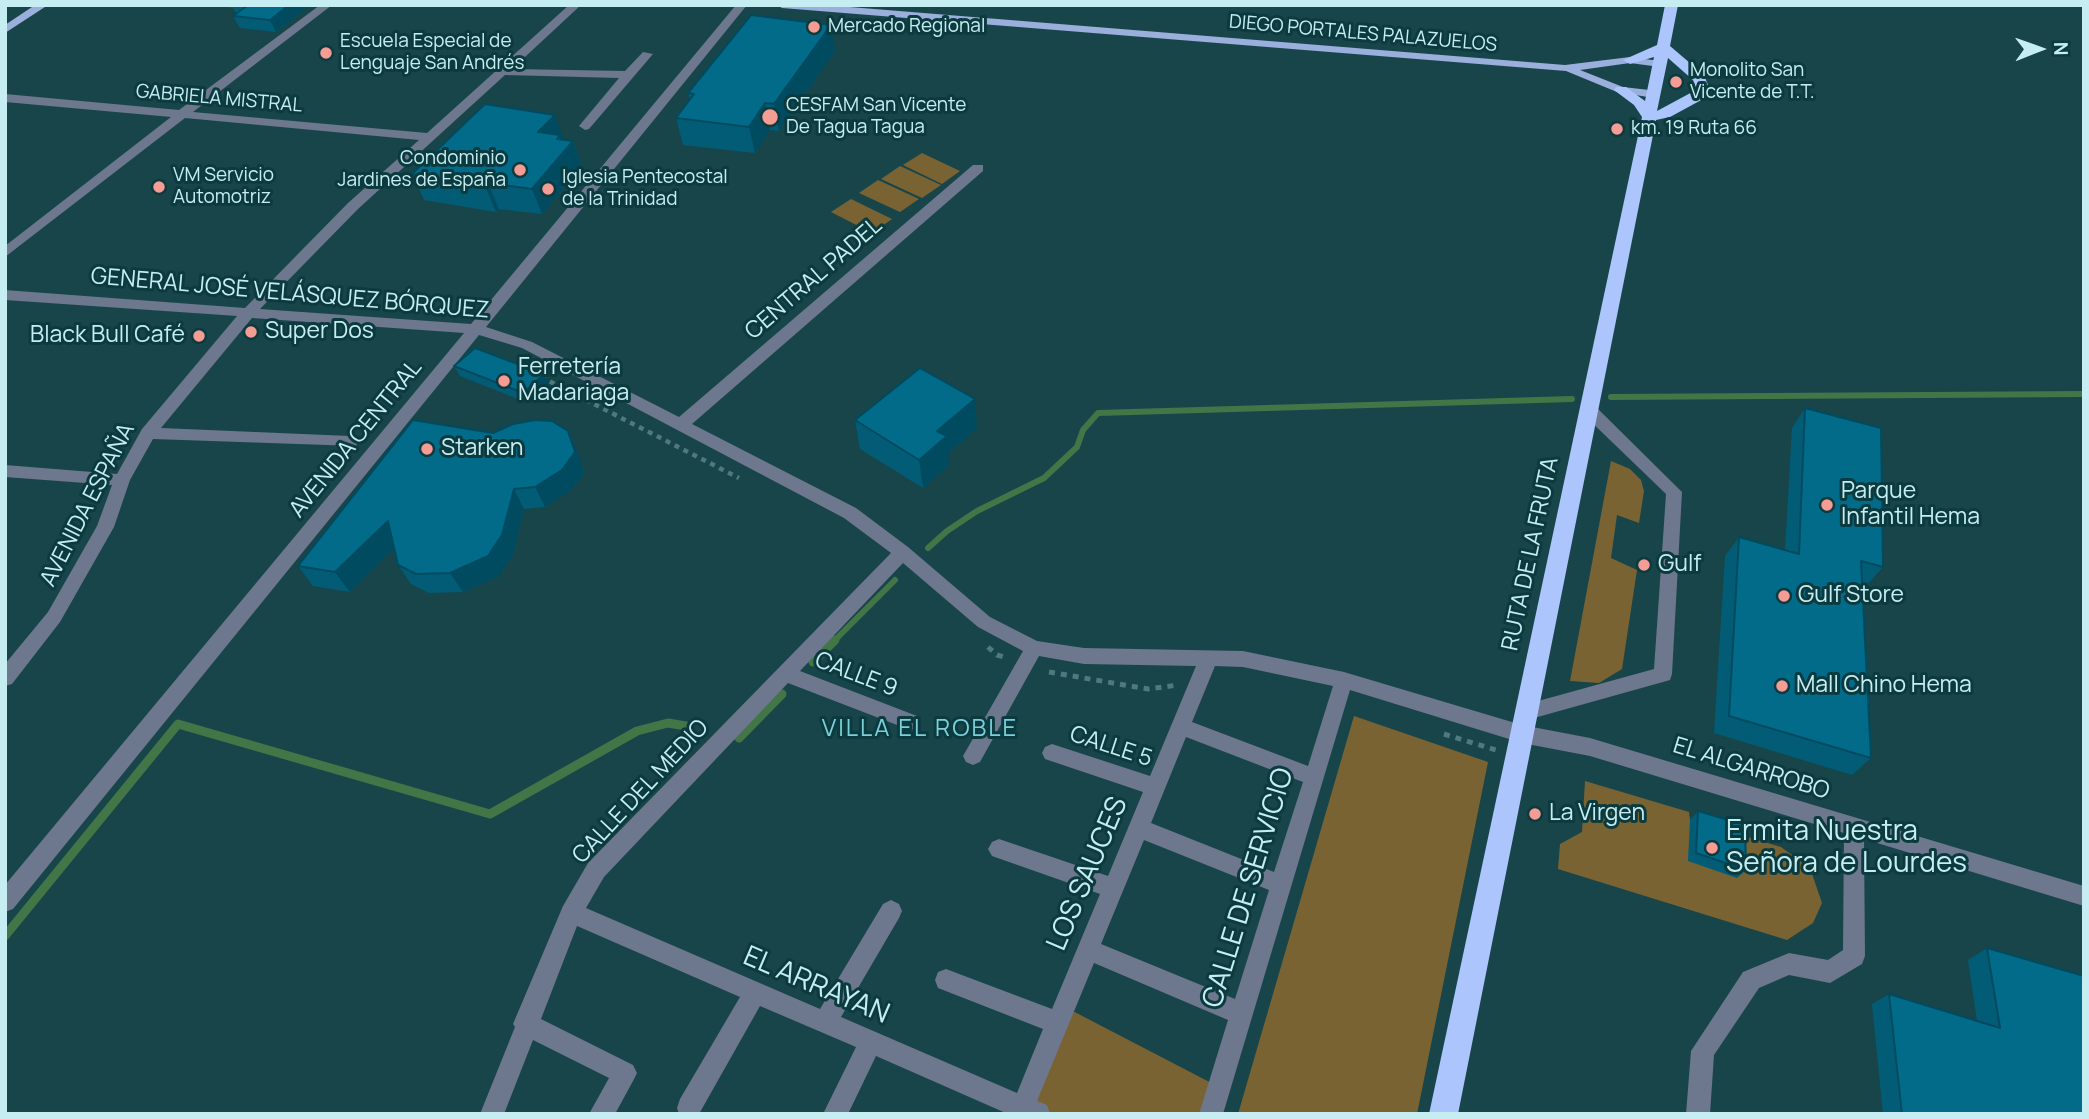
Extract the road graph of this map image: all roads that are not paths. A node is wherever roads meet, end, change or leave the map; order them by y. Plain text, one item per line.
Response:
1 (43, 5) edge
2 (327, 5) edge
3 (576, 5) edge
4 (742, 5) edge
5 (782, 5) edge
6 (1672, 5) edge
7 (5, 30) edge
8 (1663, 47) junction
9 (647, 54) dead end
10 (1630, 60) junction
11 (1660, 64) junction
12 (1565, 68) junction
13 (504, 72) junction
14 (1694, 74) junction
15 (628, 75) junction
16 (1621, 90) junction
17 (1654, 94) junction
18 (1700, 95) junction
19 (5, 98) edge
20 (181, 115) junction
21 (1650, 117) junction
22 (586, 126) dead end
23 (430, 137) junction
24 (978, 168) dead end
25 (5, 253) edge
26 (5, 295) edge
27 (248, 313) junction
28 (475, 329) junction
29 (1589, 410) junction
30 (680, 425) junction
31 (148, 433) junction
32 (350, 442) dead end
33 (5, 471) edge
34 (122, 480) junction
35 (902, 552) junction
36 (1034, 649) junction
37 (1209, 657) junction
38 (786, 674) junction
39 (5, 678) edge
40 (1344, 680) junction
41 (910, 722) dead end
42 (1525, 723) junction
43 (1181, 727) junction
44 (1052, 753) dead end
45 (973, 756) dead end
46 (1314, 777) junction
47 (1156, 787) junction
48 (1854, 825) junction
49 (1139, 828) junction
50 (999, 849) dead end
51 (1281, 885) junction
52 (1114, 889) junction
53 (2084, 896) edge
54 (5, 902) edge
55 (891, 911) dead end
56 (571, 913) junction
57 (1088, 950) junction
58 (946, 980) dead end
59 (755, 992) junction
60 (1242, 1014) junction
61 (825, 1022) junction
62 (1058, 1023) junction
63 (525, 1024) junction
64 (871, 1042) junction
65 (689, 1108) dead end
66 (1027, 1112) edge
67 (492, 1114) edge
68 (601, 1114) edge
69 (835, 1114) edge
70 (1210, 1114) edge
71 (1443, 1114) edge
72 (1698, 1114) edge

1 - 7 main road
2 - 20 street
3 - 13 street, AVENIDA ESPAÑA
4 - 28 street, AVENIDA CENTRAL
5 - 12 main road, DIEGO PORTALES PALAZUELOS
6 - 8 highway, RUTA DE LA FRUTA
8 - 10 highway
8 - 11 highway, RUTA DE LA FRUTA
8 - 14 highway
9 - 15 street
10 - 11 main road
10 - 12 main road
11 - 14 highway
11 - 17 highway, RUTA DE LA FRUTA
12 - 16 main road
13 - 15 street
13 - 23 street, AVENIDA ESPAÑA
14 - 18 highway
15 - 22 street
16 - 17 main road
16 - 21 highway
17 - 18 highway
17 - 21 highway, RUTA DE LA FRUTA
18 - 21 highway
19 - 20 street, GABRIELA MISTRAL
20 - 23 street, GABRIELA MISTRAL
20 - 25 street
21 - 29 highway, RUTA DE LA FRUTA
23 - 27 street, AVENIDA ESPAÑA
24 - 30 street, CENTRAL PADEL
26 - 27 street, GENERAL JOSÉ VELÁSQUEZ BÓRQUEZ
27 - 28 street, GENERAL JOSÉ VELÁSQUEZ BÓRQUEZ
27 - 31 street, AVENIDA ESPAÑA
28 - 30 street, GENERAL JOSÉ VELÁSQUEZ BÓRQUEZ
28 - 54 street, AVENIDA CENTRAL
29 - 42 highway, RUTA DE LA FRUTA
29 - 42 street
30 - 35 street, GENERAL JOSÉ VELÁSQUEZ BÓRQUEZ
31 - 32 street
31 - 34 street, AVENIDA ESPAÑA
33 - 34 street
34 - 39 street, AVENIDA ESPAÑA
35 - 36 street, GENERAL JOSÉ VELÁSQUEZ BÓRQUEZ
35 - 38 street, CALLE DEL MEDIO
36 - 37 street, GENERAL JOSÉ VELÁSQUEZ BÓRQUEZ
36 - 45 street
37 - 40 street, GENERAL JOSÉ VELÁSQUEZ BÓRQUEZ
37 - 43 street, LOS SAUCES
38 - 41 street, CALLE 9
38 - 56 street, CALLE DEL MEDIO
40 - 42 street, GENERAL JOSÉ VELÁSQUEZ BÓRQUEZ
40 - 46 street, CALLE DE SERVICIO
42 - 48 street, EL ALGARROBO
42 - 71 highway, RUTA DE LA FRUTA
43 - 46 street
43 - 47 street, LOS SAUCES
44 - 47 street, CALLE 5
46 - 51 street, CALLE DE SERVICIO
47 - 49 street, LOS SAUCES
48 - 53 street, EL ALGARROBO
48 - 72 street
49 - 51 street
49 - 52 street, LOS SAUCES
50 - 52 street
51 - 60 street, CALLE DE SERVICIO
52 - 57 street, LOS SAUCES
55 - 61 street
56 - 59 street, EL ARRAYAN
56 - 63 street, CALLE DEL MEDIO
57 - 60 street
57 - 62 street, LOS SAUCES
58 - 62 street
59 - 61 street, EL ARRAYAN
59 - 65 street
60 - 70 street, CALLE DE SERVICIO
61 - 64 street, EL ARRAYAN
62 - 66 street, LOS SAUCES
63 - 67 street, CALLE DEL MEDIO
63 - 68 street
64 - 66 street, EL ARRAYAN
64 - 69 street

